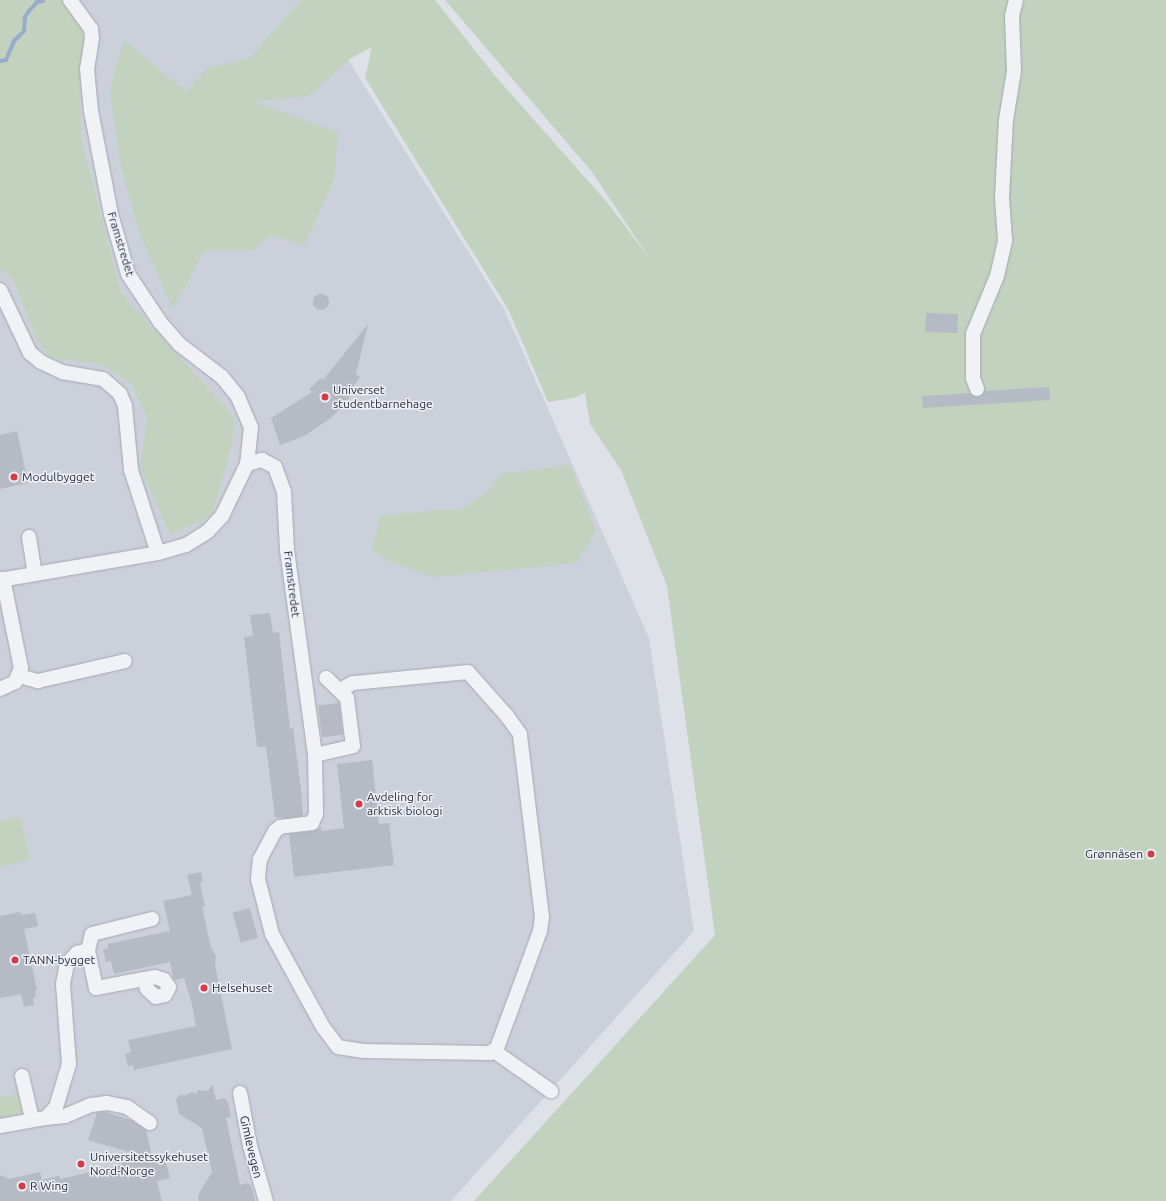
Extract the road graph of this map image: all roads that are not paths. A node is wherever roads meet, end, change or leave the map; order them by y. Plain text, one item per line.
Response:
1 (70, 0) edge
2 (1016, 0) edge
3 (0, 290) edge
4 (977, 389) dead end
5 (247, 464) junction
6 (29, 537) dead end
7 (158, 553) junction
8 (35, 573) junction
9 (2, 579) edge
10 (125, 661) dead end
11 (19, 676) junction
12 (326, 678) dead end
13 (0, 689) edge
14 (341, 689) junction
15 (315, 755) junction
16 (152, 919) dead end
17 (88, 950) junction
18 (144, 979) dead end
19 (494, 1051) junction
20 (22, 1076) dead end
21 (551, 1091) dead end
22 (240, 1093) dead end
23 (46, 1118) junction
24 (32, 1119) junction
25 (150, 1123) dead end
26 (0, 1126) edge
27 (266, 1201) edge

1 - 5 street, Framstredet
2 - 4 street
3 - 7 street
5 - 7 street, Framstredet
5 - 15 street, Framstredet
6 - 8 street
7 - 8 street, Framstredet
8 - 9 street, Framstredet
9 - 11 street
10 - 11 street
11 - 13 street
12 - 14 street
14 - 15 street
14 - 19 street
15 - 19 street
16 - 17 street
17 - 18 street
17 - 23 street
19 - 21 street
20 - 24 street
22 - 27 street, Gimlevegen
23 - 24 street
23 - 25 street
24 - 26 street

